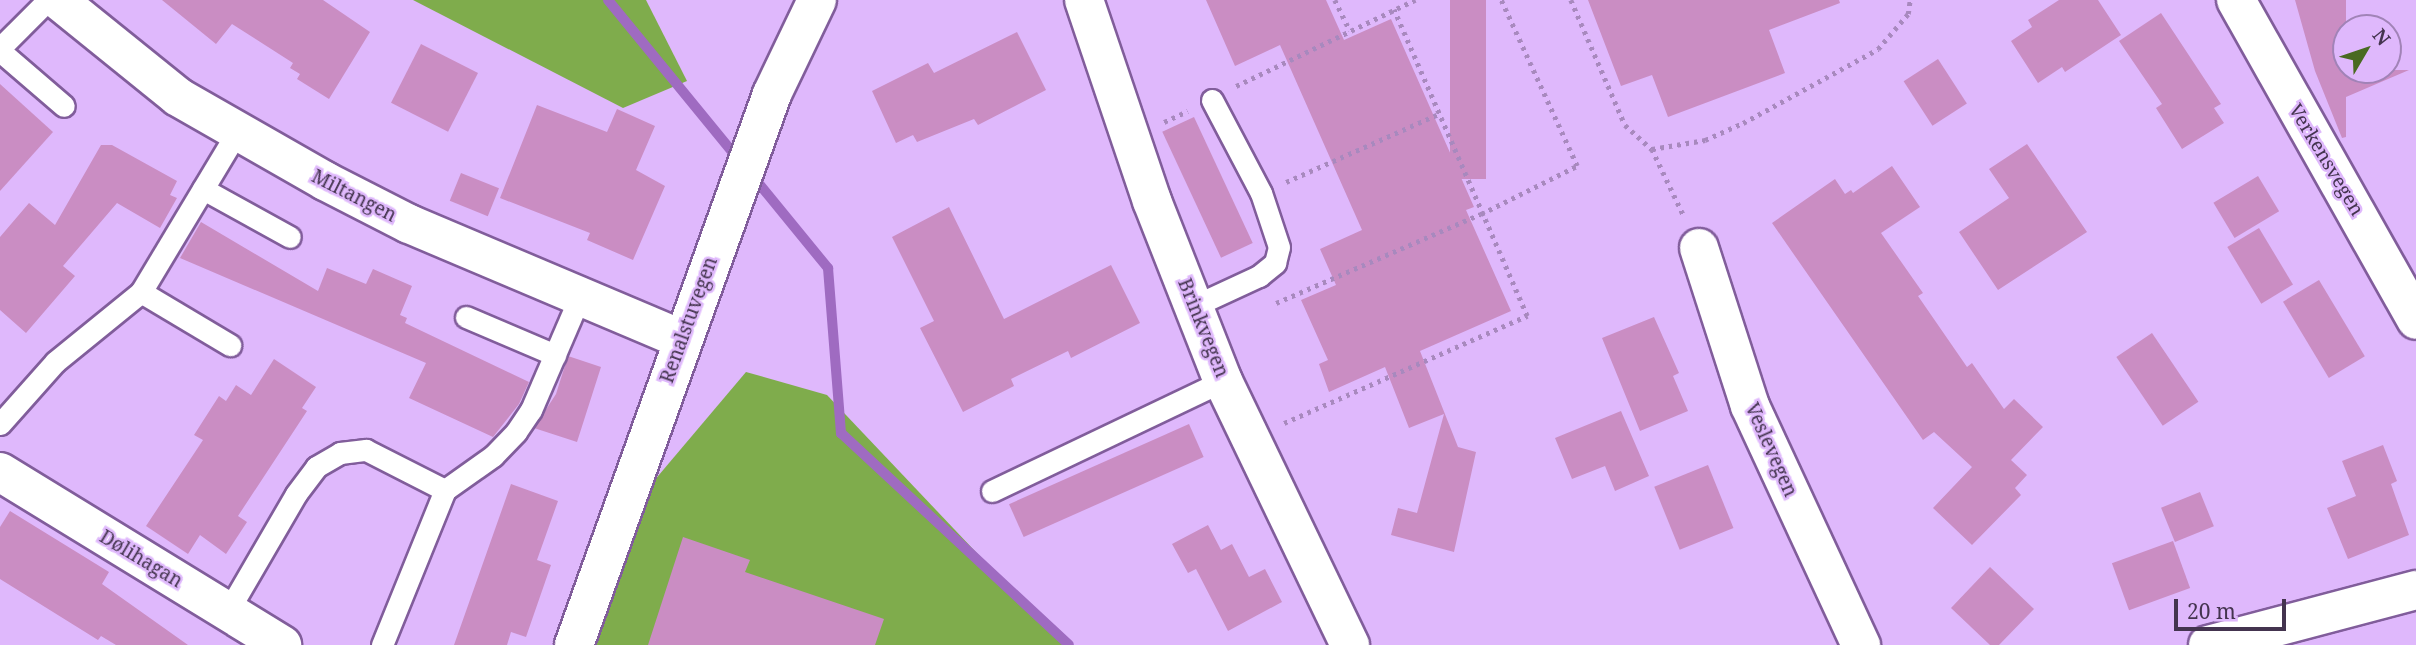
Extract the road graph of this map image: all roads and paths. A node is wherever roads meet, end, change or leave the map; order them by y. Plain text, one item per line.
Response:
1 (48, 0) edge
2 (58, 0) edge
3 (817, 0) edge
4 (1084, 0) edge
5 (1335, 0) edge
6 (1415, 0) edge
7 (1501, 0) edge
8 (1571, 0) edge
9 (1910, 0) edge
10 (2235, 0) edge
11 (1394, 10) junction
12 (1350, 31) junction
13 (0, 50) edge
14 (1212, 100) junction
15 (64, 106) dead end
16 (1438, 114) junction
17 (237, 132) junction
18 (1130, 134) junction
19 (1652, 149) junction
20 (203, 189) junction
21 (1261, 193) junction
22 (1481, 214) junction
23 (289, 237) dead end
24 (1699, 248) joint
25 (141, 292) junction
26 (581, 294) junction
27 (1194, 306) junction
28 (1268, 306) dead end
29 (466, 317) dead end
30 (2416, 320) edge
31 (681, 338) junction
32 (230, 345) dead end
33 (555, 355) junction
34 (1223, 381) junction
35 (0, 424) edge
36 (1251, 437) junction
37 (0, 472) edge
38 (445, 490) junction
39 (992, 491) dead end
40 (2416, 590) edge
41 (228, 611) junction
42 (282, 645) edge
43 (383, 645) edge
44 (574, 645) edge
45 (1350, 645) edge
46 (1861, 645) edge
47 (2208, 645) edge

1 - 13 lane
2 - 17 street, Miltangen
3 - 31 street, Renalstuvegen
4 - 18 street, Brinkvegen
5 - 12 path
6 - 11 path
7 - 22 path
8 - 19 path
9 - 19 path
10 - 30 street, Verkensvegen
11 - 12 path
11 - 16 path
12 - 14 path
13 - 15 lane
14 - 18 path
14 - 21 lane
16 - 21 path
16 - 22 path
17 - 20 lane
17 - 26 street, Miltangen
18 - 27 street, Brinkvegen
19 - 24 path
20 - 23 lane
20 - 25 lane
21 - 27 lane
22 - 28 path
22 - 36 path
24 - 46 street, Veslevegen
25 - 32 lane
25 - 35 lane
26 - 31 street, Miltangen
26 - 33 lane
27 - 34 street, Brinkvegen
29 - 33 lane
31 - 44 street, Renalstuvegen
33 - 38 lane
34 - 36 street, Brinkvegen
34 - 39 lane
36 - 45 street, Brinkvegen
37 - 41 street, Dølihagan
38 - 41 lane
38 - 43 lane
40 - 47 street
41 - 42 street, Dølihagan

